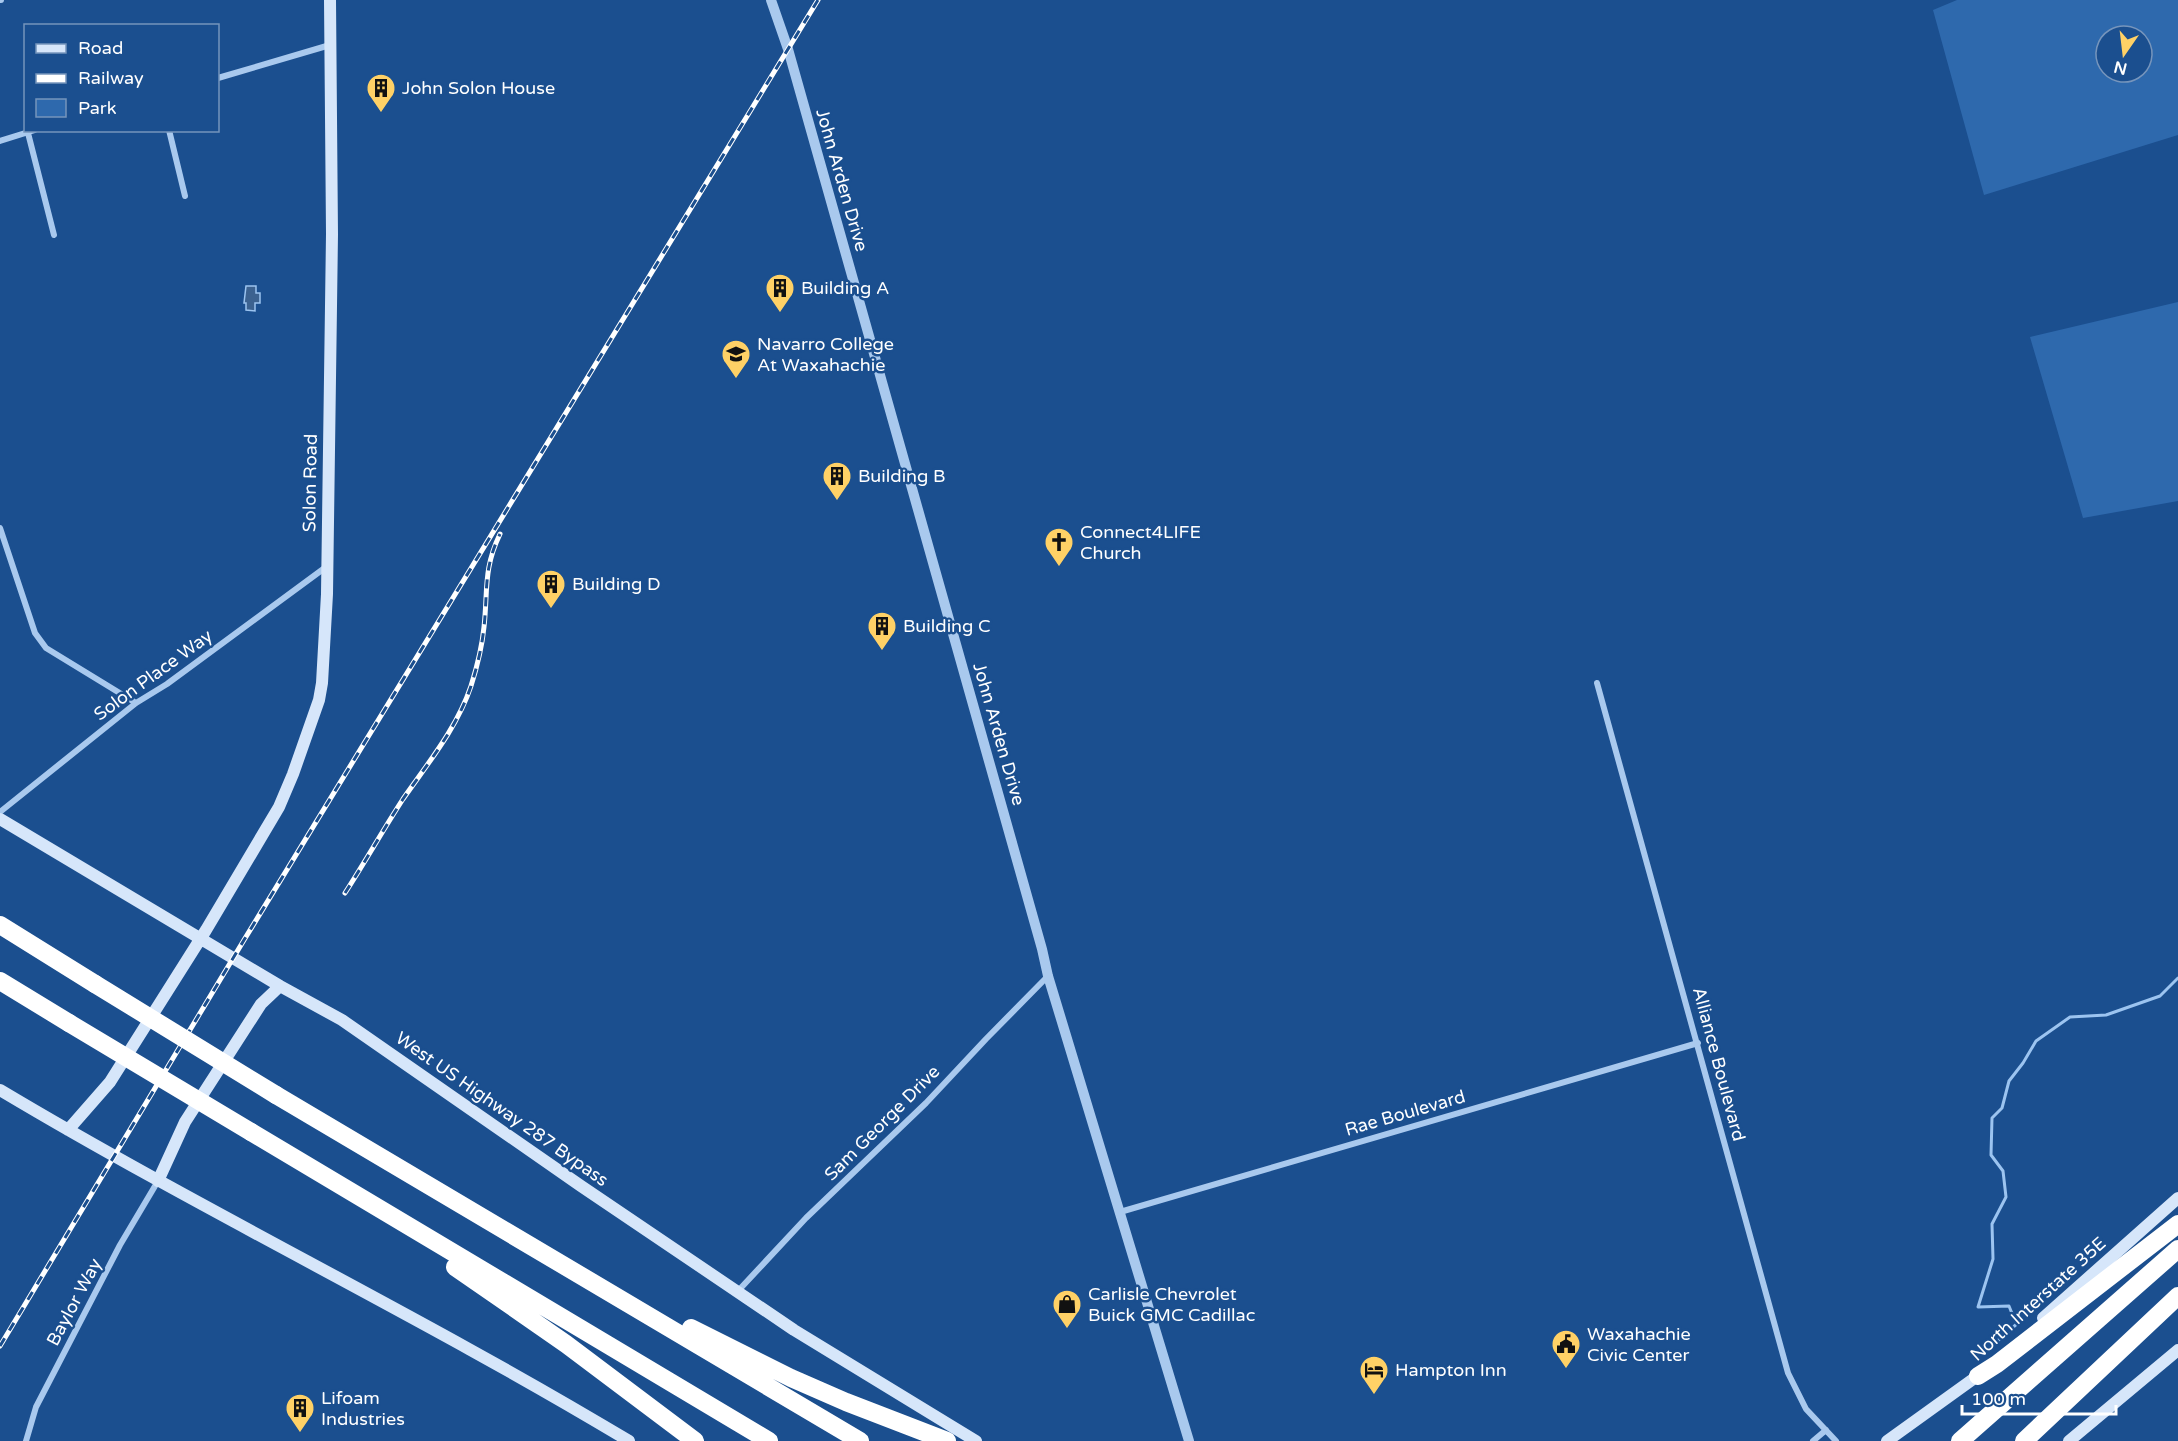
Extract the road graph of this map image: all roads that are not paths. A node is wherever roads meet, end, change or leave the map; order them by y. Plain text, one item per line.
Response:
1 (330, 0) edge
2 (774, 2) edge
3 (330, 45) junction
4 (219, 78) edge
5 (31, 132) edge
6 (169, 132) edge
7 (0, 141) edge
8 (185, 196) dead end
9 (54, 235) dead end
10 (0, 528) edge
11 (327, 567) junction
12 (1597, 683) dead end
13 (136, 703) junction
14 (0, 812) edge
15 (0, 819) edge
16 (0, 925) edge
17 (200, 937) junction
18 (1048, 976) junction
19 (0, 981) edge
20 (280, 986) junction
21 (1698, 1043) junction
22 (0, 1090) edge
23 (68, 1130) junction
24 (158, 1181) junction
25 (2178, 1198) edge
26 (1120, 1212) junction
27 (2178, 1224) edge
28 (422, 1235) junction
29 (2178, 1249) edge
30 (542, 1254) junction
31 (738, 1291) junction
32 (2178, 1296) edge
33 (2178, 1350) edge
34 (1978, 1376) junction
35 (1826, 1430) junction
36 (26, 1441) edge
37 (629, 1441) edge
38 (695, 1441) edge
39 (769, 1441) edge
40 (860, 1441) edge
41 (947, 1441) edge
42 (976, 1441) edge
43 (1189, 1441) edge
44 (1813, 1441) edge
45 (1836, 1441) edge
46 (1887, 1441) edge
47 (1960, 1441) edge
48 (2024, 1441) edge
49 (2069, 1441) edge

1 - 3 main road, Solon Road
2 - 18 street, John Arden Drive
3 - 4 street
3 - 11 main road, Solon Road
5 - 7 street
5 - 9 street
6 - 8 street
10 - 13 street
11 - 13 street, Solon Place Way
11 - 17 main road, Solon Road
12 - 21 street, Alliance Boulevard
13 - 14 street, Solon Place Way
15 - 17 main road, West US Highway 287 Bypass
16 - 30 highway, bridge
17 - 20 main road, West US Highway 287 Bypass
17 - 23 main road, Solon Road
18 - 26 street, John Arden Drive
18 - 31 street, Sam George Drive
19 - 28 highway, bridge
20 - 24 main road
20 - 31 main road, West US Highway 287 Bypass
21 - 26 street, Rae Boulevard
21 - 35 street, Alliance Boulevard
22 - 23 main road
23 - 24 main road
24 - 36 street, Baylor Way
24 - 37 main road
25 - 34 main road, North Interstate 35E
26 - 43 street, John Arden Drive
27 - 34 highway
28 - 38 highway
28 - 39 highway
29 - 47 highway
30 - 40 highway
30 - 41 highway
31 - 42 main road, West US Highway 287 Bypass
32 - 48 highway
33 - 49 main road
34 - 46 main road, North Interstate 35E
35 - 44 street
35 - 45 street, Alliance Boulevard

